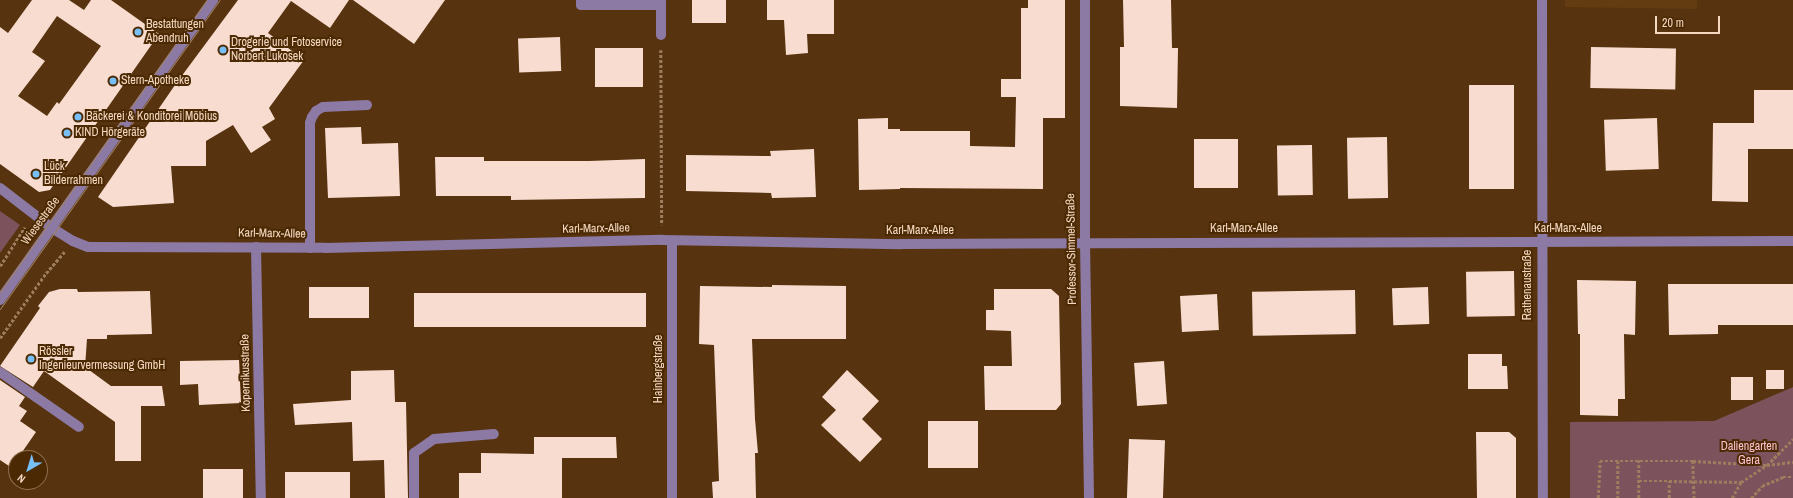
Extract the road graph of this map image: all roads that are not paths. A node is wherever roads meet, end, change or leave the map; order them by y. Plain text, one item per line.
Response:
1 (213, 0) edge
2 (581, 0) edge
3 (1085, 0) edge
4 (1542, 0) edge
5 (661, 3) edge
6 (661, 35) road end
7 (367, 105) dead end
8 (0, 188) edge
9 (52, 228) junction
10 (667, 241) junction
11 (1793, 241) edge
12 (1541, 242) junction
13 (1085, 243) junction
14 (256, 247) junction
15 (310, 248) junction
16 (0, 300) edge
17 (0, 372) edge
18 (79, 427) dead end
19 (494, 434) dead end
20 (261, 498) edge
21 (414, 498) edge
22 (672, 498) edge
23 (1089, 498) edge
24 (1543, 498) edge

1 - 9 street, Wiesestraße
2 - 5 street
3 - 13 street, Professor-Simmel-Straße
4 - 12 street, Rathenaustraße
5 - 6 street
7 - 15 street
8 - 9 street, Karl-Marx-Allee
9 - 14 street, Karl-Marx-Allee
9 - 16 street, Wiesestraße
10 - 13 street, Karl-Marx-Allee
10 - 15 street, Karl-Marx-Allee
10 - 22 street, Hainbergstraße
11 - 12 street, Karl-Marx-Allee
12 - 13 street, Karl-Marx-Allee
12 - 24 street, Rathenaustraße
13 - 23 street, Professor-Simmel-Straße
14 - 15 street, Karl-Marx-Allee
14 - 20 street, Kopernikusstraße
17 - 18 street
19 - 21 street

